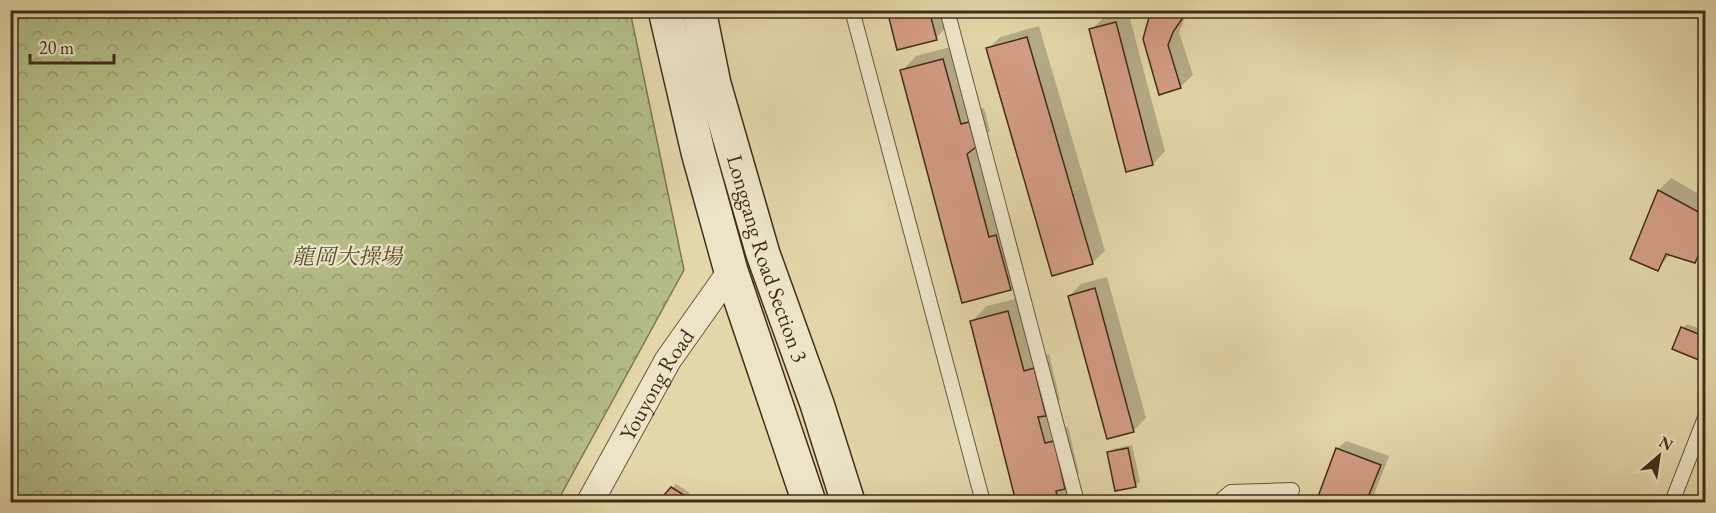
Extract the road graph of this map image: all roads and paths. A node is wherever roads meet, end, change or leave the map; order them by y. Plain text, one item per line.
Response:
1 (665, 10) edge
2 (699, 10) edge
3 (852, 10) edge
4 (947, 10) edge
5 (749, 261) junction
6 (1706, 415) edge
7 (1292, 490) dead end
8 (590, 502) edge
9 (809, 502) edge
10 (848, 502) edge
11 (983, 502) edge
12 (1077, 502) edge
13 (1219, 502) edge
14 (1672, 502) edge

1 - 5 main road, Longgang Road Section 3
2 - 5 main road, Longgang Road Section 3
3 - 11 lane
4 - 12 lane
5 - 8 street, Youyong Road
5 - 9 main road, Longgang Road Section 3
5 - 10 main road, Longgang Road Section 3
6 - 14 lane
7 - 13 lane

